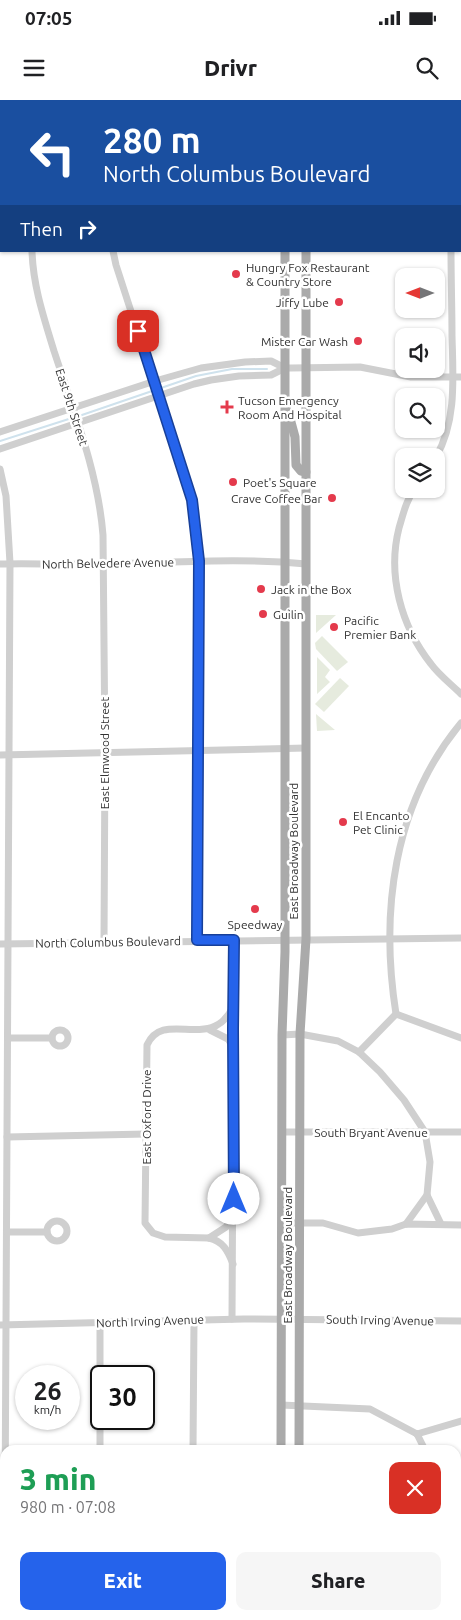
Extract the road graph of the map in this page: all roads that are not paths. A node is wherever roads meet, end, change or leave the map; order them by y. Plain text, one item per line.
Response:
1 (32, 252) edge
2 (113, 252) edge
3 (285, 252) edge
4 (306, 252) edge
5 (451, 252) edge
6 (285, 368) junction
7 (306, 368) junction
8 (453, 377) junction
9 (461, 377) edge
10 (155, 381) junction
11 (159, 396) junction
12 (285, 398) junction
13 (73, 408) junction
14 (78, 424) junction
15 (0, 432) edge
16 (440, 448) edge
17 (0, 450) edge
18 (0, 469) edge
19 (306, 472) junction
20 (410, 498) edge
21 (199, 561) junction
22 (285, 561) junction
23 (10, 563) junction
24 (0, 564) edge
25 (103, 564) junction
26 (306, 564) junction
27 (461, 694) edge
28 (461, 723) edge
29 (285, 748) junction
30 (306, 748) junction
31 (197, 751) junction
32 (105, 752) junction
33 (10, 755) junction
34 (0, 756) edge
35 (390, 938) junction
36 (461, 938) edge
37 (306, 939) junction
38 (197, 940) junction
39 (234, 940) junction
40 (285, 940) junction
41 (104, 942) junction
42 (8, 943) junction
43 (0, 944) edge
44 (233, 1007) junction
45 (396, 1014) junction
46 (209, 1029) junction
47 (300, 1034) junction
48 (282, 1035) junction
49 (8, 1038) junction
50 (52, 1038) dead end
51 (461, 1038) edge
52 (233, 1047) junction
53 (359, 1052) junction
54 (282, 1132) junction
55 (300, 1132) junction
56 (425, 1132) junction
57 (461, 1132) edge
58 (146, 1134) junction
59 (7, 1137) junction
60 (427, 1194) junction
61 (234, 1218) junction
62 (282, 1222) junction
63 (300, 1223) junction
64 (406, 1224) junction
65 (441, 1224) junction
66 (461, 1225) edge
67 (7, 1232) junction
68 (47, 1232) dead end
69 (209, 1238) junction
70 (233, 1264) junction
71 (232, 1319) junction
72 (281, 1319) junction
73 (299, 1319) junction
74 (194, 1320) junction
75 (461, 1322) edge
76 (100, 1323) junction
77 (3, 1325) edge
78 (299, 1404) junction
79 (281, 1405) junction
80 (461, 1421) edge
81 (417, 1434) junction
82 (4, 1445) edge
83 (100, 1445) edge
84 (193, 1445) edge
85 (281, 1445) edge
86 (299, 1445) edge
87 (422, 1445) edge

1 - 13 street, East 9th Street
2 - 10 street
3 - 6 main road, East Broadway Boulevard
4 - 7 main road, East Broadway Boulevard
5 - 8 street
6 - 7 street
6 - 10 street
6 - 11 street
6 - 12 main road, East Broadway Boulevard
7 - 8 street
7 - 19 main road, East Broadway Boulevard
8 - 9 street
8 - 16 street
10 - 11 street
10 - 13 street
11 - 14 street
11 - 21 street
12 - 19 main road
12 - 22 main road, East Broadway Boulevard
13 - 14 street, East 9th Street
13 - 15 street
14 - 17 street
14 - 25 street, East 9th Street
18 - 23 street
19 - 26 main road, East Broadway Boulevard
20 - 27 street
21 - 22 street, North Belvedere Avenue
21 - 25 street, North Belvedere Avenue
21 - 31 street
22 - 26 street, North Belvedere Avenue
22 - 29 main road, East Broadway Boulevard
23 - 24 street, North Belvedere Avenue
23 - 25 street, North Belvedere Avenue
23 - 33 street
25 - 32 street, East Elmwood Street
26 - 30 main road, East Broadway Boulevard
28 - 35 street
29 - 30 street
29 - 31 street
29 - 40 main road, East Broadway Boulevard
30 - 37 main road, East Broadway Boulevard
31 - 32 street
31 - 38 street
32 - 33 street
32 - 41 street, East Elmwood Street
33 - 34 street
33 - 42 street
35 - 36 street, North Columbus Boulevard
35 - 37 street, North Columbus Boulevard
35 - 45 street
37 - 40 street, North Columbus Boulevard
37 - 47 main road, East Broadway Boulevard
38 - 39 street, North Columbus Boulevard
38 - 41 street, North Columbus Boulevard
39 - 40 street, North Columbus Boulevard
39 - 44 street
40 - 48 main road, East Broadway Boulevard
41 - 42 street, North Columbus Boulevard
42 - 43 street, North Columbus Boulevard
42 - 49 street
44 - 46 street
44 - 52 street
45 - 51 street
45 - 53 street
46 - 52 street
46 - 58 street, East Oxford Drive
47 - 48 street
47 - 53 street
47 - 55 main road, East Broadway Boulevard
48 - 54 main road, East Broadway Boulevard
49 - 50 street
49 - 59 street
52 - 61 street
53 - 56 street
54 - 55 street, South Bryant Avenue
54 - 62 main road, East Broadway Boulevard
55 - 56 street, South Bryant Avenue
55 - 63 main road, East Broadway Boulevard
56 - 57 street, South Bryant Avenue
56 - 60 street
58 - 59 street
58 - 69 street, East Oxford Drive
59 - 67 street
60 - 64 street
60 - 65 street
61 - 69 street
61 - 70 street
62 - 63 street
62 - 72 main road, East Broadway Boulevard
63 - 64 street
63 - 73 main road, East Broadway Boulevard
64 - 65 street
65 - 66 street
67 - 68 street
67 - 77 street
69 - 70 street
70 - 71 street
71 - 72 street, North Irving Avenue
71 - 74 street, North Irving Avenue
72 - 73 street, North Irving Avenue
72 - 79 main road, East Broadway Boulevard
73 - 75 street, South Irving Avenue
73 - 78 main road, East Broadway Boulevard
74 - 76 street, North Irving Avenue
74 - 84 street
76 - 77 street, North Irving Avenue
76 - 83 street
77 - 82 street
78 - 79 street
78 - 81 street
78 - 86 main road, East Broadway Boulevard
79 - 85 main road, East Broadway Boulevard
80 - 81 street
81 - 87 street

